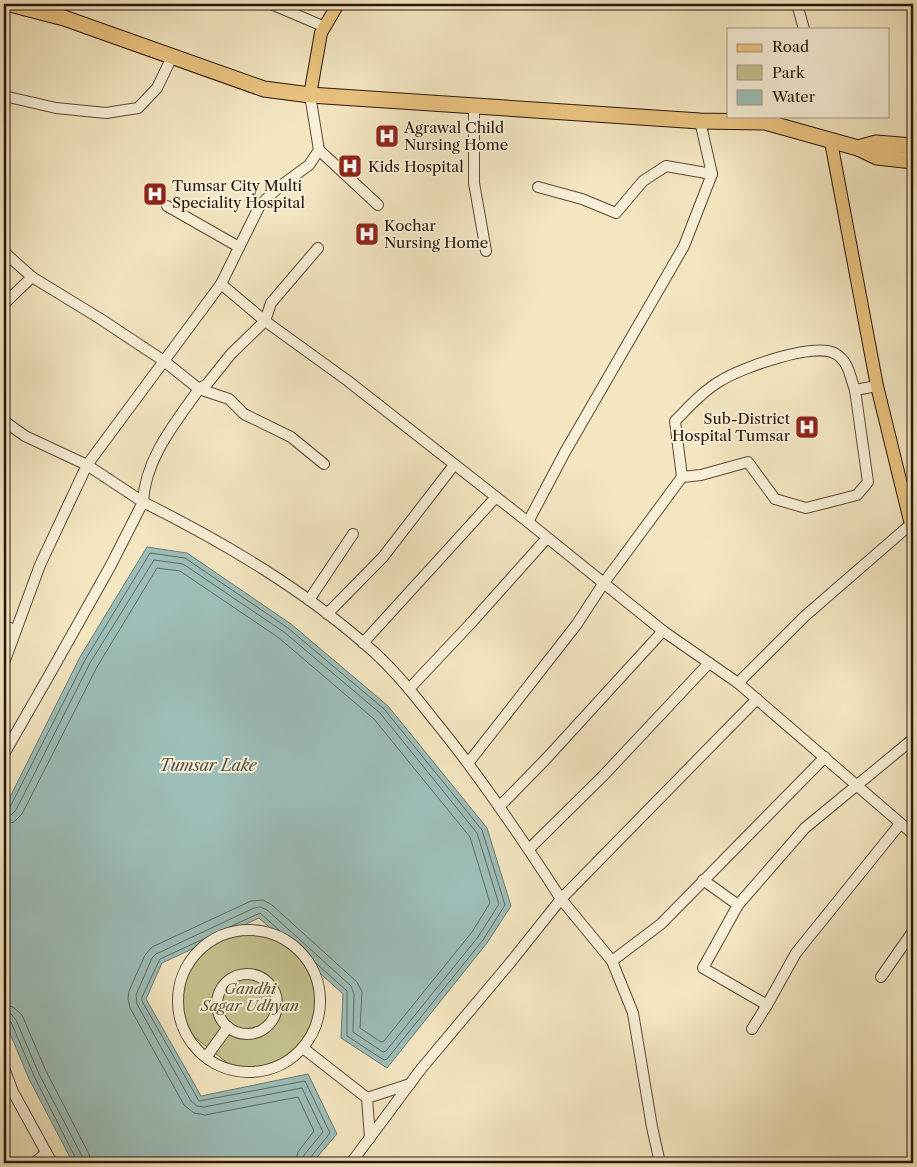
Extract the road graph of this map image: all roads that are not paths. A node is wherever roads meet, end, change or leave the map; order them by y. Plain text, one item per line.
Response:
1 (10, 4) edge
2 (271, 4) edge
3 (338, 4) edge
4 (797, 4) edge
5 (325, 27) junction
6 (804, 28) edge
7 (172, 57) junction
8 (310, 95) junction
9 (4, 96) edge
10 (474, 106) junction
11 (700, 121) junction
12 (831, 142) junction
13 (913, 146) edge
14 (858, 148) junction
15 (319, 150) junction
16 (913, 161) edge
17 (712, 174) junction
18 (538, 187) dead end
19 (378, 205) dead end
20 (167, 206) dead end
21 (239, 247) junction
22 (318, 248) dead end
23 (486, 251) dead end
24 (4, 252) edge
25 (32, 277) junction
26 (221, 284) junction
27 (4, 304) edge
28 (265, 321) junction
29 (164, 361) junction
30 (878, 386) junction
31 (200, 389) junction
32 (855, 390) junction
33 (4, 421) edge
34 (324, 464) dead end
35 (87, 465) junction
36 (454, 465) junction
37 (682, 477) junction
38 (496, 497) junction
39 (143, 502) junction
40 (528, 522) junction
41 (912, 529) edge
42 (353, 534) dead end
43 (547, 538) junction
44 (603, 584) junction
45 (309, 600) junction
46 (327, 614) junction
47 (4, 625) edge
48 (16, 631) junction
49 (663, 631) junction
50 (363, 643) junction
51 (4, 663) edge
52 (709, 663) junction
53 (738, 683) junction
54 (409, 689) junction
55 (757, 699) junction
56 (913, 739) edge
57 (4, 754) edge
58 (825, 757) junction
59 (469, 762) junction
60 (857, 785) junction
61 (499, 807) junction
62 (900, 824) junction
63 (913, 834) edge
64 (529, 849) junction
65 (703, 880) junction
66 (561, 898) junction
67 (738, 905) junction
68 (913, 934) edge
69 (612, 961) junction
70 (881, 977) dead end
71 (767, 1005) junction
72 (228, 1027) junction
73 (752, 1029) dead end
74 (303, 1048) junction
75 (207, 1056) junction
76 (4, 1068) edge
77 (410, 1084) junction
78 (367, 1098) junction
79 (370, 1138) junction
80 (46, 1153) junction
81 (34, 1163) edge
82 (52, 1163) edge
83 (351, 1163) edge
84 (660, 1163) edge

1 - 7 highway
2 - 5 street
3 - 5 main road
4 - 6 street
5 - 8 main road
7 - 8 highway
7 - 9 street
8 - 10 highway
8 - 15 street
10 - 11 highway
10 - 23 street
11 - 12 highway
11 - 17 street
12 - 14 highway
12 - 30 main road
13 - 14 highway
14 - 16 highway
15 - 19 street
15 - 21 street
17 - 18 street
17 - 40 street
20 - 21 street
21 - 26 street
22 - 28 street
24 - 25 street
25 - 27 street
25 - 29 street
26 - 28 street
26 - 29 street
28 - 31 street
28 - 36 street
29 - 31 street
29 - 35 street
30 - 32 street
30 - 41 main road
31 - 34 street
31 - 39 street
32 - 37 street
32 - 37 street
33 - 35 street
35 - 39 street
35 - 48 street
36 - 38 street
36 - 46 street
37 - 44 street
38 - 40 street
38 - 50 street
39 - 45 street
39 - 57 street
40 - 43 street
41 - 53 street
42 - 45 street
43 - 44 street
43 - 54 street
44 - 49 street
44 - 59 street
45 - 46 street
46 - 50 street
47 - 48 street
48 - 51 street
49 - 52 street
49 - 61 street
50 - 54 street
52 - 53 street
52 - 64 street
53 - 55 street
54 - 59 street
55 - 58 street
55 - 66 street
56 - 60 street
58 - 60 street
58 - 65 street
59 - 61 street
60 - 62 street
60 - 67 street
61 - 64 street
62 - 63 street
62 - 71 street
64 - 66 street
65 - 67 street
65 - 69 street
66 - 69 street
66 - 77 street
67 - 71 street
68 - 70 street
69 - 84 street
71 - 73 street
72 - 72 street
72 - 75 street
74 - 75 street
74 - 75 street
74 - 78 street
76 - 80 street
77 - 78 street
77 - 79 street
78 - 79 street
79 - 83 street
80 - 81 street
80 - 82 street

